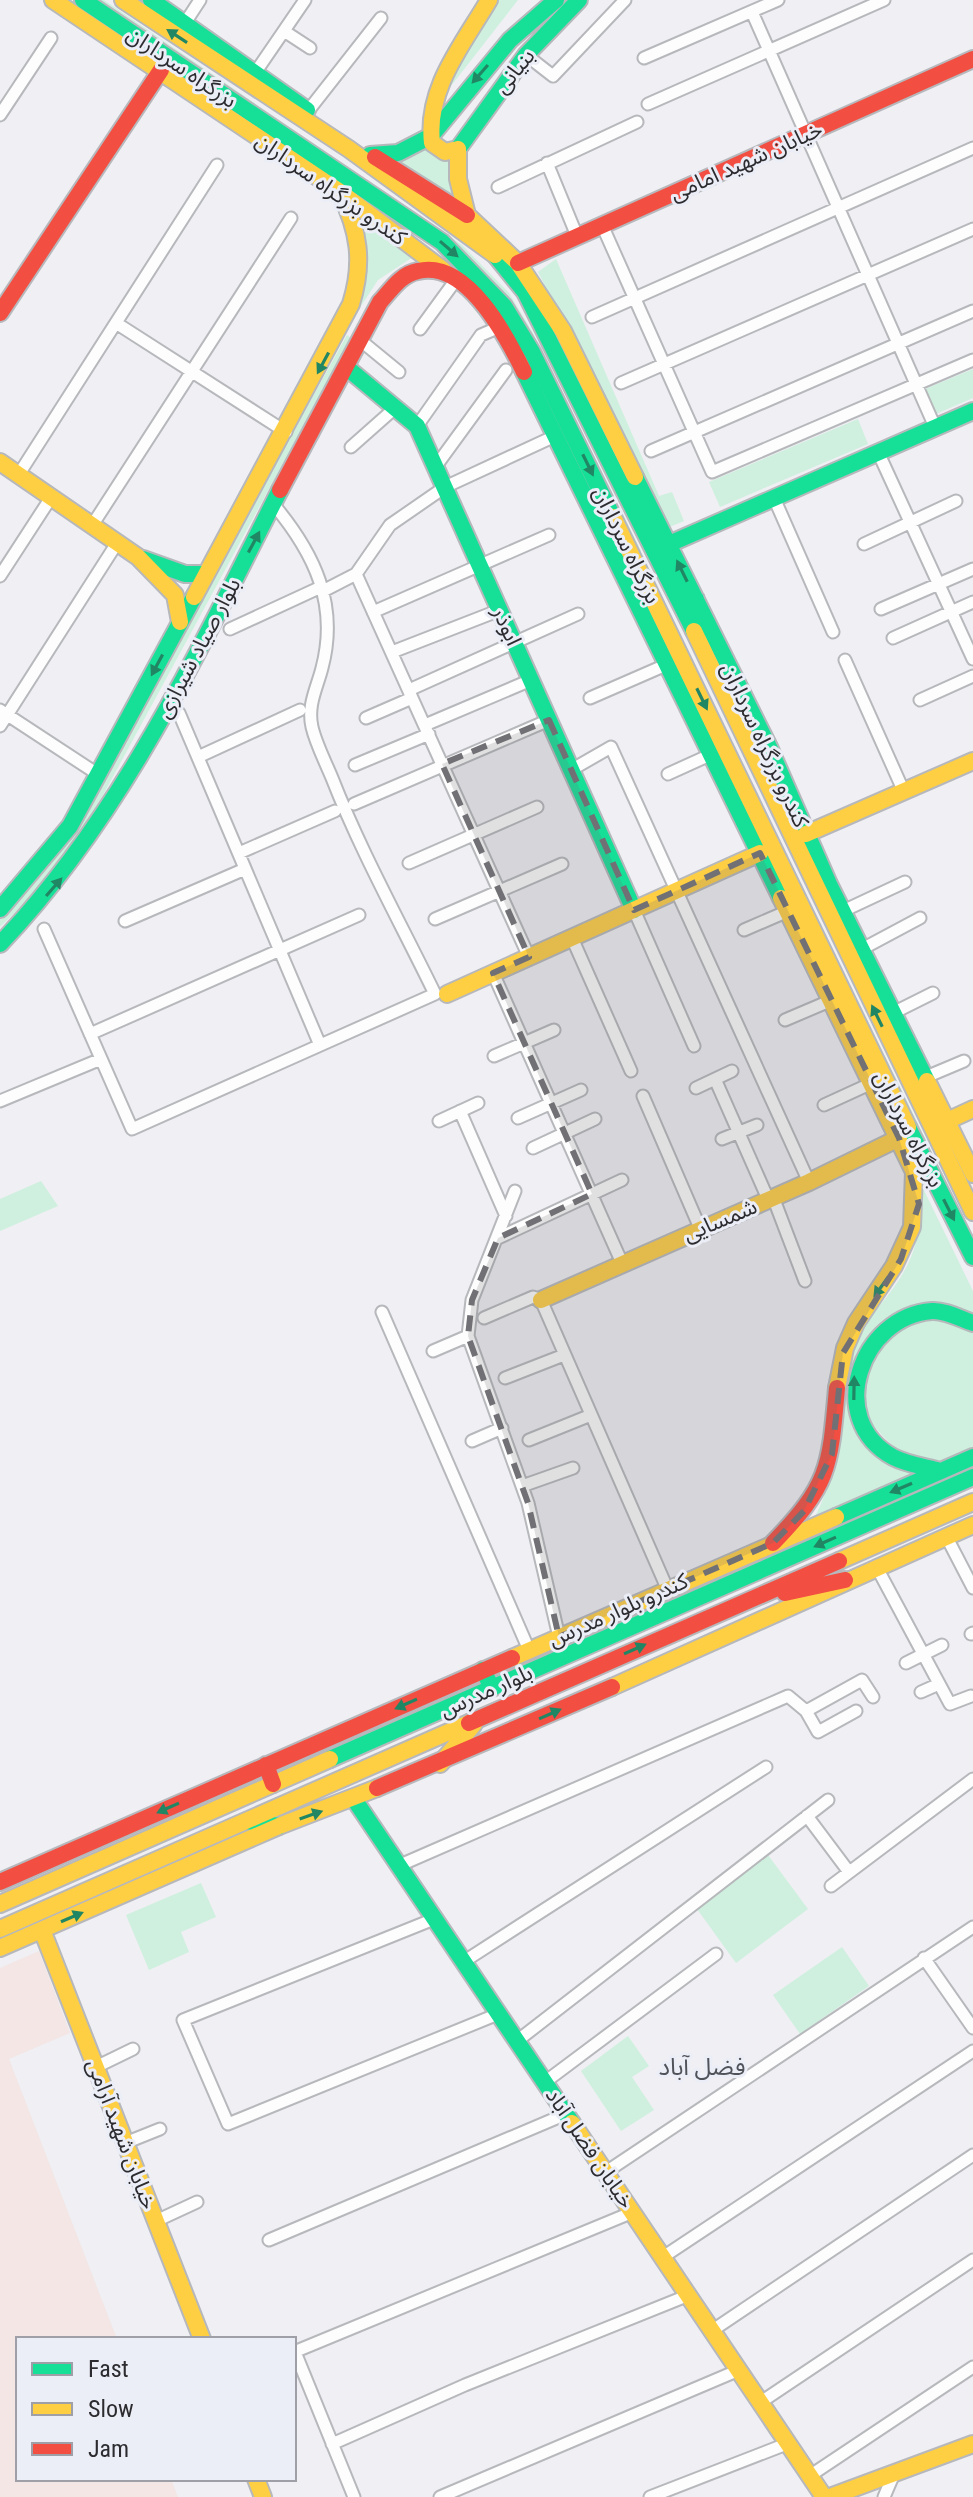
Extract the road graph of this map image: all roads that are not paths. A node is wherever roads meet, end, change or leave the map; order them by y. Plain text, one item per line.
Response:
1 (53, 0) edge
2 (82, 0) edge
3 (123, 0) edge
4 (151, 0) edge
5 (200, 0) edge
6 (305, 0) edge
7 (489, 0) edge
8 (556, 0) edge
9 (579, 0) edge
10 (625, 0) edge
11 (778, 0) edge
12 (884, 0) edge
13 (752, 12) junction
14 (381, 18) dead end
15 (185, 23) junction
16 (284, 31) junction
17 (51, 38) dead end
18 (510, 40) junction
19 (310, 48) dead end
20 (770, 52) junction
21 (526, 55) junction
22 (644, 58) dead end
23 (973, 59) edge
24 (161, 70) junction
25 (255, 73) junction
26 (235, 103) junction
27 (648, 104) dead end
28 (308, 111) junction
29 (0, 115) edge
30 (637, 122) dead end
31 (331, 128) junction
32 (250, 131) junction
33 (806, 134) junction
34 (431, 136) junction
35 (347, 148) junction
36 (973, 148) edge
37 (458, 149) junction
38 (372, 155) junction
39 (547, 163) junction
40 (217, 165) dead end
41 (498, 187) dead end
42 (340, 192) junction
43 (838, 206) junction
44 (467, 215) junction
45 (291, 218) dead end
46 (602, 225) junction
47 (973, 229) edge
48 (577, 236) junction
49 (518, 263) junction
50 (868, 275) junction
51 (452, 278) junction
52 (635, 298) junction
53 (973, 311) edge
54 (0, 313) edge
55 (592, 317) dead end
56 (555, 318) junction
57 (344, 322) junction
58 (116, 323) junction
59 (502, 326) junction
60 (420, 329) dead end
61 (362, 336) junction
62 (898, 343) junction
63 (532, 352) junction
64 (973, 360) edge
65 (665, 365) junction
66 (563, 366) junction
67 (346, 367) junction
68 (506, 370) dead end
69 (192, 371) junction
70 (399, 372) dead end
71 (621, 383) dead end
72 (917, 385) junction
73 (395, 408) junction
74 (973, 411) edge
75 (589, 420) junction
76 (417, 426) junction
77 (935, 427) junction
78 (286, 432) junction
79 (695, 433) junction
80 (555, 436) junction
81 (618, 440) junction
82 (351, 447) dead end
83 (651, 451) dead end
84 (878, 452) junction
85 (0, 462) edge
86 (436, 466) junction
87 (19, 474) junction
88 (445, 487) junction
89 (52, 496) junction
90 (774, 498) junction
91 (956, 501) dead end
92 (274, 505) junction
93 (911, 522) junction
94 (93, 524) junction
95 (549, 535) dead end
96 (117, 543) junction
97 (669, 544) junction
98 (864, 544) dead end
99 (138, 557) junction
100 (480, 565) junction
101 (662, 566) junction
102 (973, 569) edge
103 (205, 574) junction
104 (356, 574) junction
105 (0, 576) edge
106 (642, 577) junction
107 (939, 584) junction
108 (322, 589) junction
109 (696, 599) junction
110 (973, 602) edge
111 (881, 609) dead end
112 (500, 610) junction
113 (373, 612) junction
114 (952, 612) junction
115 (578, 614) dead end
116 (180, 622) junction
117 (230, 629) dead end
118 (833, 632) dead end
119 (893, 638) dead end
120 (514, 642) junction
121 (700, 643) junction
122 (392, 652) junction
123 (973, 659) edge
124 (845, 660) dead end
125 (668, 664) junction
126 (973, 676) edge
127 (531, 680) junction
128 (410, 694) junction
129 (590, 698) dead end
130 (920, 700) dead end
131 (300, 710) dead end
132 (4, 713) edge
133 (179, 713) dead end
134 (736, 716) junction
135 (366, 718) dead end
136 (549, 720) junction
137 (0, 726) edge
138 (715, 727) junction
139 (427, 729) junction
140 (769, 747) junction
141 (712, 754) junction
142 (198, 757) junction
143 (973, 761) edge
144 (442, 764) junction
145 (355, 765) dead end
146 (571, 770) junction
147 (668, 774) dead end
148 (99, 775) junction
149 (904, 792) junction
150 (732, 796) junction
151 (354, 804) dead end
152 (537, 807) dead end
153 (335, 811) dead end
154 (474, 834) junction
155 (806, 834) junction
156 (239, 853) junction
157 (760, 853) junction
158 (409, 863) dead end
159 (562, 864) dead end
160 (245, 869) junction
161 (905, 882) dead end
162 (676, 890) junction
163 (499, 891) junction
164 (786, 905) junction
165 (0, 909) edge
166 (634, 910) junction
167 (834, 911) junction
168 (359, 915) dead end
169 (920, 918) dead end
170 (435, 919) dead end
171 (125, 921) dead end
172 (44, 929) dead end
173 (744, 930) dead end
174 (572, 938) junction
175 (816, 942) junction
176 (0, 944) edge
177 (862, 949) junction
178 (280, 950) junction
179 (529, 957) junction
180 (493, 973) junction
181 (933, 993) dead end
182 (441, 994) junction
183 (832, 1000) junction
184 (893, 1013) junction
185 (785, 1020) dead end
186 (554, 1030) dead end
187 (90, 1034) junction
188 (524, 1043) junction
189 (320, 1045) junction
190 (694, 1046) dead end
191 (494, 1056) dead end
192 (101, 1059) junction
193 (964, 1061) dead end
194 (631, 1071) dead end
195 (732, 1071) dead end
196 (926, 1077) junction
197 (715, 1079) junction
198 (872, 1083) junction
199 (696, 1088) dead end
200 (581, 1090) dead end
201 (643, 1096) dead end
202 (0, 1101) edge
203 (478, 1103) dead end
204 (551, 1104) junction
205 (824, 1105) dead end
206 (973, 1109) edge
207 (460, 1111) junction
208 (518, 1118) dead end
209 (595, 1119) dead end
210 (439, 1121) dead end
211 (947, 1121) junction
212 (757, 1125) dead end
213 (738, 1132) junction
214 (565, 1133) junction
215 (899, 1138) junction
216 (722, 1139) dead end
217 (533, 1148) dead end
218 (973, 1174) edge
219 (622, 1180) dead end
220 (809, 1182) junction
221 (515, 1191) dead end
222 (592, 1194) junction
223 (770, 1198) junction
224 (973, 1212) edge
225 (506, 1216) junction
226 (700, 1228) junction
227 (498, 1238) junction
228 (973, 1257) edge
229 (622, 1263) junction
230 (805, 1281) dead end
231 (541, 1300) junction
232 (382, 1312) dead end
233 (484, 1318) dead end
234 (973, 1323) edge
235 (468, 1336) junction
236 (433, 1351) dead end
237 (564, 1355) junction
238 (505, 1378) dead end
239 (591, 1415) junction
240 (502, 1428) junction
241 (529, 1440) dead end
242 (472, 1441) dead end
243 (973, 1457) edge
244 (573, 1468) dead end
245 (940, 1471) junction
246 (973, 1477) edge
247 (522, 1486) junction
248 (973, 1502) edge
249 (973, 1525) edge
250 (946, 1536) junction
251 (773, 1543) junction
252 (876, 1566) junction
253 (845, 1580) junction
254 (667, 1588) junction
255 (973, 1588) edge
256 (698, 1597) junction
257 (747, 1600) junction
258 (707, 1618) junction
259 (559, 1637) junction
260 (942, 1645) dead end
261 (529, 1650) junction
262 (923, 1654) junction
263 (906, 1663) dead end
264 (483, 1670) junction
265 (939, 1684) junction
266 (492, 1688) junction
267 (921, 1692) dead end
268 (971, 1696) dead end
269 (873, 1697) dead end
270 (806, 1711) junction
271 (856, 1711) dead end
272 (479, 1718) junction
273 (440, 1764) junction
274 (266, 1765) junction
275 (766, 1767) dead end
276 (973, 1779) edge
277 (273, 1784) junction
278 (354, 1799) junction
279 (828, 1800) dead end
280 (807, 1816) junction
281 (247, 1821) junction
282 (279, 1826) junction
283 (398, 1866) junction
284 (849, 1872) junction
285 (0, 1882) edge
286 (831, 1886) dead end
287 (0, 1902) edge
288 (434, 1919) junction
289 (973, 1927) edge
290 (0, 1929) edge
291 (42, 1930) junction
292 (0, 1948) edge
293 (716, 1954) dead end
294 (924, 1958) junction
295 (463, 1962) junction
296 (498, 2014) junction
297 (973, 2028) edge
298 (517, 2041) junction
299 (133, 2049) dead end
300 (973, 2051) edge
301 (96, 2067) junction
302 (545, 2082) junction
303 (566, 2114) junction
304 (160, 2129) dead end
305 (125, 2143) junction
306 (973, 2155) edge
307 (606, 2172) junction
308 (197, 2202) dead end
309 (633, 2212) junction
310 (156, 2221) junction
311 (269, 2240) dead end
312 (663, 2257) junction
313 (973, 2260) edge
314 (689, 2295) junction
315 (713, 2330) junction
316 (201, 2337) edge
317 (296, 2351) edge
318 (296, 2357) edge
319 (973, 2367) edge
320 (739, 2370) junction
321 (761, 2402) junction
322 (789, 2443) junction
323 (332, 2444) junction
324 (973, 2444) edge
325 (811, 2475) junction
326 (893, 2476) junction
327 (354, 2497) edge
328 (440, 2497) edge
329 (650, 2497) edge
330 (824, 2497) edge
331 (830, 2497) edge
332 (884, 2497) edge

1 - 24 main road, کندرو بزرگراه سرداران
2 - 26 main road, بزرگراه سرداران
35 -> 3 main road, بزرگراه سرداران
4 - 15 main road
5 - 15 street
6 - 16 street
7 - 34 main road
8 - 18 main road, بنیانی
9 - 21 main road, بنیانی
10 - 21 street
11 - 13 street
12 - 20 street
13 - 20 street
13 - 22 street
14 - 28 street
15 - 25 main road
16 - 19 street
16 - 25 street
17 - 29 street
18 - 21 main road
18 -> 34 main road, بنیانی
20 - 27 street
20 - 33 street
21 - 37 main road, بنیانی
23 - 33 main road, خیابان شهید امامی
24 - 32 main road, کندرو بزرگراه سرداران
24 - 54 main road
25 - 28 main road
26 - 32 main road
26 -> 63 main road, بزرگراه سرداران
28 - 31 main road
30 - 39 street
31 - 35 main road
31 - 38 main road
32 - 42 main road, کندرو بزرگراه سرداران
33 - 43 street
33 - 46 main road, خیابان شهید امامی
34 - 37 main road
34 - 38 main road
35 - 38 main road
35 - 66 main road, بزرگراه سرداران
36 - 43 street
37 - 44 main road
38 - 44 main road
39 - 41 street
39 - 48 street
40 - 58 street
42 - 51 main road, کندرو بزرگراه سرداران
42 - 57 main road, بلوار صیاد شیرازی
43 - 50 street
43 - 52 street
44 - 49 main road, کندرو بزرگراه سرداران
45 - 69 street
46 - 48 main road, خیابان شهید امامی
46 - 52 street
47 - 50 street
48 - 49 main road, خیابان شهید امامی
49 - 56 main road, کندرو بزرگراه سرداران
50 - 62 street
50 - 65 street
51 - 59 main road, کندرو بزرگراه سرداران
51 - 60 street
51 - 61 main road, بلوار صیاد شیرازی
52 - 55 street
52 - 65 street
53 - 62 street
56 - 66 main road
56 - 81 main road, کندرو بزرگراه سرداران
57 - 61 main road
57 -> 78 main road, بلوار صیاد شیرازی
58 - 69 street
58 - 87 street
59 - 63 main road, کندرو بزرگراه سرداران
59 - 76 street
59 - 80 main road
61 - 67 main road, بلوار صیاد شیرازی
61 - 70 street
62 - 72 street
62 - 79 street
63 -> 106 main road, بزرگراه سرداران
64 - 72 street
65 - 71 street
65 - 79 street
66 - 75 main road, بزرگراه سرداران
67 - 73 main road, ابوذر
67 - 92 main road, بلوار صیاد شیرازی
68 - 86 street
69 - 78 street
69 - 94 street
72 - 77 street
72 - 79 street
73 - 76 main road, ابوذر
73 - 82 street
74 - 77 main road
75 - 81 main road
75 - 101 main road, بزرگراه سرداران
76 - 86 main road, ابوذر
77 - 84 main road
78 - 103 main road, بلوار صیاد شیرازی
79 - 83 street
80 - 88 street
80 - 125 main road
81 - 97 main road, کندرو بزرگراه سرداران
84 - 90 main road
84 - 93 street
85 - 87 main road
86 - 88 main road, ابوذر
87 - 89 main road
88 - 100 main road, ابوذر
88 - 104 street
89 - 94 main road
89 - 105 street
90 - 97 main road
90 - 118 street
91 - 93 street
92 - 108 street
176 -> 92 main road, بلوار صیاد شیرازی
93 - 98 street
93 - 107 street
94 - 96 main road
95 - 100 street
96 - 99 main road
96 - 132 street
109 -> 97 main road, کندرو بزرگراه سرداران
99 - 103 main road
99 - 116 main road
100 - 112 main road, ابوذر
100 - 113 street
101 - 106 main road
101 - 121 main road, بزرگراه سرداران
102 - 107 street
103 - 116 main road, بلوار صیاد شیرازی
104 - 108 street
104 - 113 street
106 -> 138 main road, بزرگراه سرداران
107 - 111 street
107 - 114 street
108 - 117 street
108 - 182 street
109 - 121 main road
109 - 140 main road, کندرو بزرگراه سرداران
110 - 114 street
112 - 120 main road, ابوذر
112 - 122 street
113 - 122 street
114 - 119 street
114 - 123 street
115 - 120 street
116 -> 148 main road, بلوار صیاد شیرازی
120 - 127 main road, ابوذر
120 - 128 street
121 - 134 main road, بزرگراه سرداران
122 - 128 street
124 - 149 street
125 - 129 street
125 - 141 main road
126 - 130 street
127 - 136 main road, ابوذر
127 - 139 street
128 - 135 street
128 - 139 street
131 - 142 street
132 - 137 street
132 - 148 street
133 - 142 street
134 - 140 main road
134 - 167 main road, بزرگراه سرداران
136 - 144 street
136 - 146 main road, ابوذر
138 - 150 main road
138 - 175 main road, بزرگراه سرداران
139 - 144 street
139 - 145 street
140 - 155 main road, کندرو بزرگراه سرداران
141 - 147 street
141 - 150 main road
142 - 156 street
143 - 149 main road
144 - 151 street
144 - 154 street
146 - 162 street
146 - 166 main road, ابوذر
148 - 165 main road, بلوار صیاد شیرازی
149 - 155 main road
150 - 157 main road
152 - 154 street
153 - 156 street
154 - 158 street
154 - 163 street
155 - 167 main road, کندرو بزرگراه سرداران
156 - 160 street
157 - 162 main road
157 - 164 main road
159 - 163 street
160 - 171 street
160 - 178 street
161 - 167 street
162 - 166 main road
162 - 220 street
163 - 170 street
163 - 179 street
164 - 173 street
164 - 175 main road
164 - 183 main road
166 - 174 main road
166 - 190 street
167 - 177 main road
224 -> 167 main road, بزرگراه سرداران
168 - 178 street
169 - 177 street
172 - 187 street
174 - 179 main road
174 - 194 street
175 -> 228 main road, بزرگراه سرداران
177 - 184 main road
178 - 187 street
178 - 189 street
179 - 180 main road
180 - 182 main road
180 - 188 street
181 - 184 street
182 - 189 street
183 - 185 street
183 - 198 main road
184 - 196 main road
186 - 188 street
187 - 192 street
188 - 191 street
188 - 204 street
189 - 192 street
192 - 202 street
193 - 196 street
195 - 197 street
196 - 211 main road
197 - 199 street
197 - 213 street
198 - 205 street
198 - 215 main road
200 - 204 street
201 - 226 street
203 - 207 street
204 - 208 street
204 - 214 street
206 - 211 main road
207 - 210 street
207 - 225 street
209 - 214 street
211 - 218 main road
212 - 213 street
213 - 216 street
213 - 223 street
214 - 217 street
214 - 222 street
215 - 220 main road, شمسایی
215 -> 251 main road
219 - 222 street
220 - 223 main road, شمسایی
221 - 225 street
222 - 227 street
222 - 229 street
223 - 226 main road, شمسایی
223 - 230 street
225 - 227 street
226 - 229 main road, شمسایی
227 - 235 street
229 - 231 main road, شمسایی
231 - 233 street
231 - 237 street
232 - 261 street
245 -> 234 main road
235 - 236 street
235 - 240 street
237 - 238 street
237 - 239 street
239 - 241 street
239 - 254 street
240 - 242 street
240 - 247 street
243 - 245 main road, کندرو بلوار مدرس
244 - 247 street
245 -> 251 main road, کندرو بلوار مدرس
246 -> 256 main road, بلوار مدرس
247 - 259 street
248 - 257 main road, بلوار مدرس
249 - 250 main road
250 - 252 main road
250 - 255 street
251 - 254 main road, کندرو بلوار مدرس
252 - 253 main road
252 - 262 street
253 - 257 main road
273 -> 253 main road
254 - 259 main road, کندرو بلوار مدرس
256 - 258 main road
256 - 266 main road, بلوار مدرس
257 - 258 main road, بلوار مدرس
272 -> 258 main road, بلوار مدرس
259 - 261 main road, کندرو بلوار مدرس
260 - 262 street
261 - 264 main road, کندرو بلوار مدرس
262 - 263 street
262 - 265 street
264 - 266 main road
264 -> 274 main road, کندرو بلوار مدرس
265 - 267 street
265 - 268 street
266 - 277 main road, بلوار مدرس
269 - 270 street
270 - 271 street
270 - 283 street
272 - 273 main road
272 - 281 main road, بلوار مدرس
273 - 278 main road
274 - 277 main road
274 -> 285 main road, کندرو بلوار مدرس
275 - 295 street
276 - 284 street
277 - 287 main road, بلوار مدرس
282 -> 278 main road
278 - 283 main road, خیابان فضل آباد
279 - 280 street
280 - 284 street
280 - 298 street
281 - 282 main road
281 - 290 main road, بلوار مدرس
291 -> 282 main road
283 - 288 main road, خیابان فضل آباد
284 - 286 street
288 - 295 main road, خیابان فضل آباد
288 - 296 street
289 - 294 street
291 - 292 main road
291 - 301 main road, خیابان شهید آرامی
293 - 302 street
294 - 297 street
294 - 307 street
295 - 296 main road, خیابان فضل آباد
296 - 298 main road, خیابان فضل آباد
298 - 302 main road, خیابان فضل آباد
299 - 301 street
300 - 312 street
301 - 305 main road, خیابان شهید آرامی
302 - 303 main road, خیابان فضل آباد
303 - 307 main road, خیابان فضل آباد
303 - 311 street
304 - 305 street
305 - 310 main road, خیابان شهید آرامی
306 - 315 street
307 - 309 main road, خیابان فضل آباد
308 - 310 street
309 - 312 main road, خیابان فضل آباد
309 - 317 street
310 - 316 main road, خیابان شهید آرامی
312 - 314 main road, خیابان فضل آباد
313 - 321 street
314 - 315 main road, خیابان فضل آباد
314 - 323 street
315 - 320 main road, خیابان فضل آباد
318 - 323 street
319 - 325 street
320 - 321 main road, خیابان فضل آباد
320 - 328 street
321 - 322 main road, خیابان فضل آباد
322 - 325 main road, خیابان فضل آباد
322 - 329 street
323 - 327 street
324 - 326 main road
325 - 330 main road, خیابان فضل آباد
326 - 331 main road
326 - 332 street

